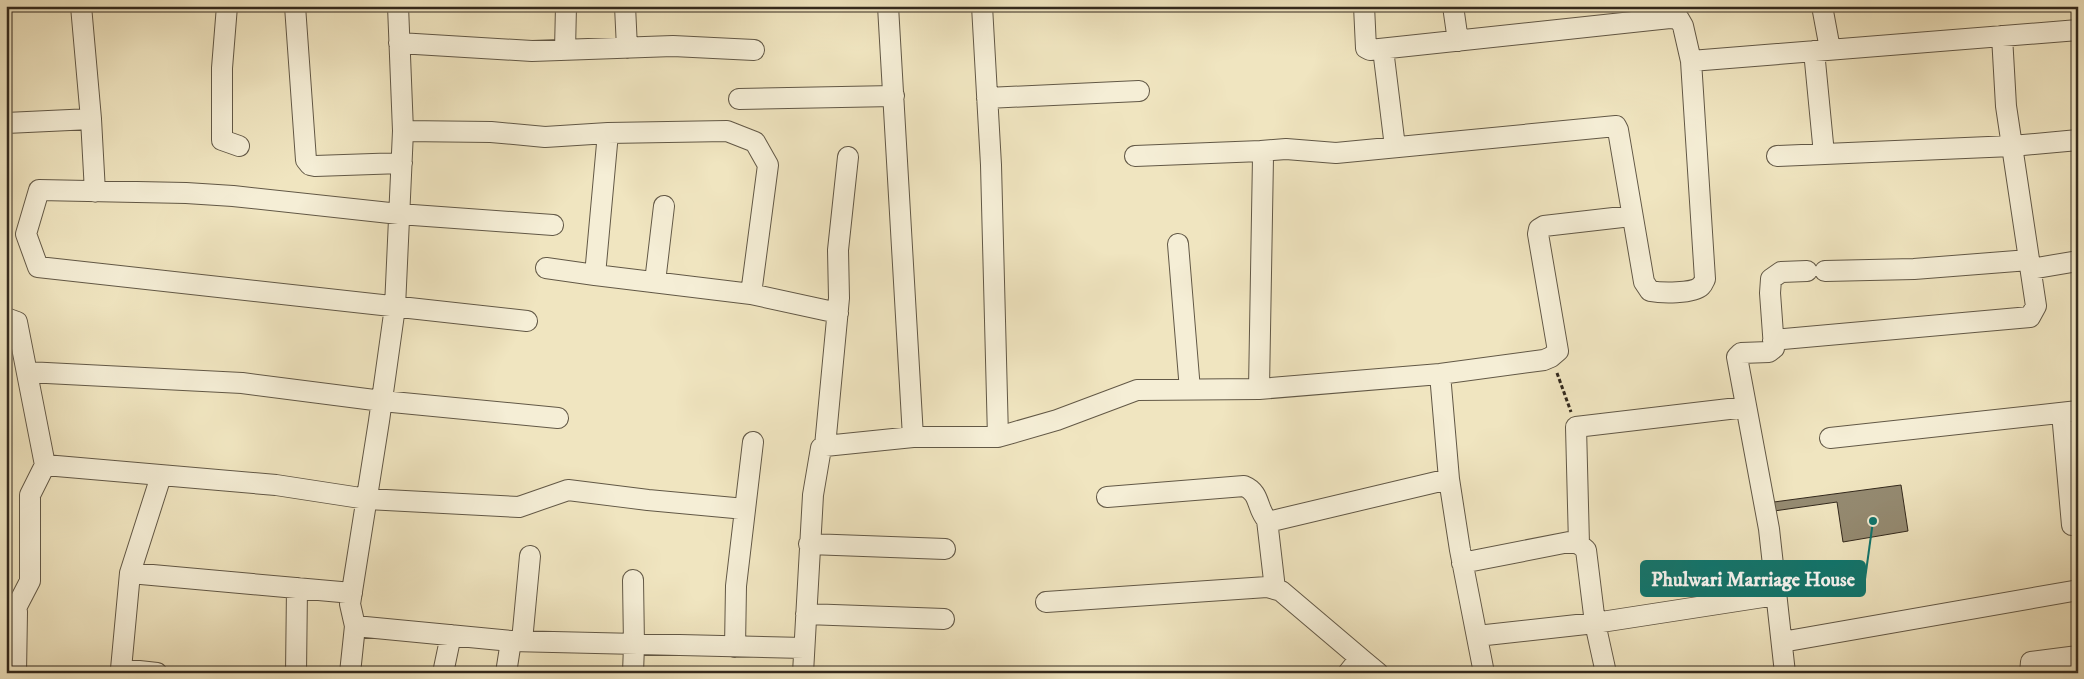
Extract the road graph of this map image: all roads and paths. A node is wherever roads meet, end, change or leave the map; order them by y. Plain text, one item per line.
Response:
1 (81, 6) edge
2 (227, 6) edge
3 (295, 6) edge
4 (398, 6) edge
5 (566, 6) edge
6 (625, 6) edge
7 (888, 6) edge
8 (982, 6) edge
9 (1364, 6) edge
10 (1453, 6) edge
11 (1822, 6) edge
12 (2078, 30) edge
13 (2002, 36) junction
14 (1458, 41) junction
15 (399, 43) junction
16 (628, 48) junction
17 (1383, 49) junction
18 (566, 50) junction
19 (754, 50) dead end
20 (1822, 50) junction
21 (1691, 61) junction
22 (1138, 91) dead end
23 (894, 96) junction
24 (987, 98) junction
25 (739, 99) dead end
26 (91, 119) junction
27 (6, 123) edge
28 (403, 130) junction
29 (608, 132) junction
30 (2078, 140) edge
31 (239, 146) dead end
32 (2012, 146) junction
33 (1395, 147) junction
34 (1261, 151) junction
35 (1824, 154) junction
36 (1135, 156) dead end
37 (1777, 156) dead end
38 (848, 157) dead end
39 (402, 163) junction
40 (95, 192) junction
41 (664, 206) dead end
42 (399, 214) junction
43 (1632, 216) junction
44 (553, 225) dead end
45 (1178, 244) dead end
46 (2078, 260) edge
47 (2030, 264) junction
48 (546, 268) dead end
49 (595, 274) junction
50 (655, 282) junction
51 (751, 294) junction
52 (395, 307) junction
53 (838, 313) junction
54 (6, 318) edge
55 (527, 321) dead end
56 (1773, 340) junction
57 (1551, 358) junction
58 (27, 372) junction
59 (1440, 374) junction
60 (1260, 389) junction
61 (1190, 390) junction
62 (382, 402) junction
63 (1746, 407) junction
64 (2070, 412) edge
65 (558, 418) dead end
66 (1576, 427) junction
67 (913, 437) junction
68 (998, 437) junction
69 (1830, 438) dead end
70 (753, 442) dead end
71 (825, 446) junction
72 (45, 466) junction
73 (161, 476) junction
74 (1450, 479) junction
75 (1107, 496) dead end
76 (368, 499) junction
77 (745, 509) junction
78 (1267, 520) junction
79 (2072, 525) dead end
80 (809, 544) junction
81 (1579, 544) junction
82 (945, 549) dead end
83 (530, 556) dead end
84 (1462, 563) junction
85 (130, 574) junction
86 (633, 580) dead end
87 (297, 588) junction
88 (1275, 589) junction
89 (2073, 591) dead end
90 (352, 593) junction
91 (1776, 595) junction
92 (1046, 602) dead end
93 (11, 607) edge
94 (806, 614) junction
95 (944, 619) dead end
96 (1595, 623) junction
97 (355, 626) junction
98 (451, 635) junction
99 (1476, 636) junction
100 (517, 641) junction
101 (1782, 642) junction
102 (634, 645) junction
103 (735, 647) junction
104 (804, 648) junction
105 (2078, 656) edge
106 (1354, 665) edge
107 (121, 671) edge
108 (16, 673) edge
109 (157, 673) edge
110 (296, 673) edge
111 (350, 673) edge
112 (443, 673) edge
113 (506, 673) edge
114 (633, 673) edge
115 (803, 673) edge
116 (1378, 673) edge
117 (1484, 673) edge
118 (1606, 673) edge
119 (1785, 673) edge
120 (2030, 673) edge

1 - 26 street
2 - 31 street
3 - 39 street
4 - 15 street
5 - 18 street
6 - 16 street
7 - 23 street
8 - 24 street
9 - 17 street
10 - 14 street
11 - 20 street
12 - 13 street
13 - 20 street
13 - 32 street
14 - 17 street
14 - 21 street
15 - 18 street
15 - 28 street
16 - 18 street
16 - 19 street
17 - 33 street
20 - 21 street
20 - 35 street
21 - 43 street
22 - 24 street
23 - 25 street
23 - 67 street
24 - 68 street
26 - 27 street
26 - 40 street
28 - 29 street
28 - 39 street
29 - 49 street
29 - 51 street
30 - 32 street
32 - 35 street
32 - 47 street
33 - 34 street
33 - 43 street
34 - 36 street
34 - 60 street
35 - 37 street
38 - 53 street
39 - 42 street
40 - 42 street
40 - 52 street
41 - 50 street
42 - 44 street
42 - 52 street
43 - 57 street
45 - 61 street
46 - 47 street
47 - 56 street
47 - 56 street
48 - 49 street
49 - 50 street
50 - 51 street
51 - 53 street
52 - 55 street
52 - 62 street
53 - 71 street
54 - 58 street
56 - 63 street
57 - 59 street
57 - 66 path
58 - 62 street
58 - 72 street
59 - 60 street
59 - 74 street
60 - 61 street
61 - 68 street
62 - 65 street
62 - 76 street
63 - 66 street
63 - 91 street
64 - 69 street
64 - 79 street
66 - 81 street
67 - 68 street
67 - 71 street
70 - 77 street
71 - 80 street
72 - 73 street
72 - 93 street
73 - 76 street
73 - 85 street
74 - 78 street
74 - 84 street
75 - 78 street
76 - 77 street
76 - 90 street
77 - 103 street
78 - 88 street
80 - 82 street
80 - 94 street
81 - 84 street
81 - 96 street
83 - 100 street
84 - 99 street
85 - 87 street
85 - 107 street
86 - 102 street
87 - 90 street
87 - 110 street
88 - 92 street
88 - 106 street
89 - 101 street
90 - 97 street
91 - 96 street
91 - 101 street
93 - 108 street
94 - 95 street
94 - 104 street
96 - 99 street
96 - 118 street
97 - 98 street
97 - 111 street
98 - 100 street
98 - 112 street
99 - 117 street
100 - 102 street
100 - 113 street
101 - 119 street
102 - 103 street
102 - 114 street
103 - 104 street
104 - 115 street
105 - 120 street
106 - 116 street
107 - 109 street

